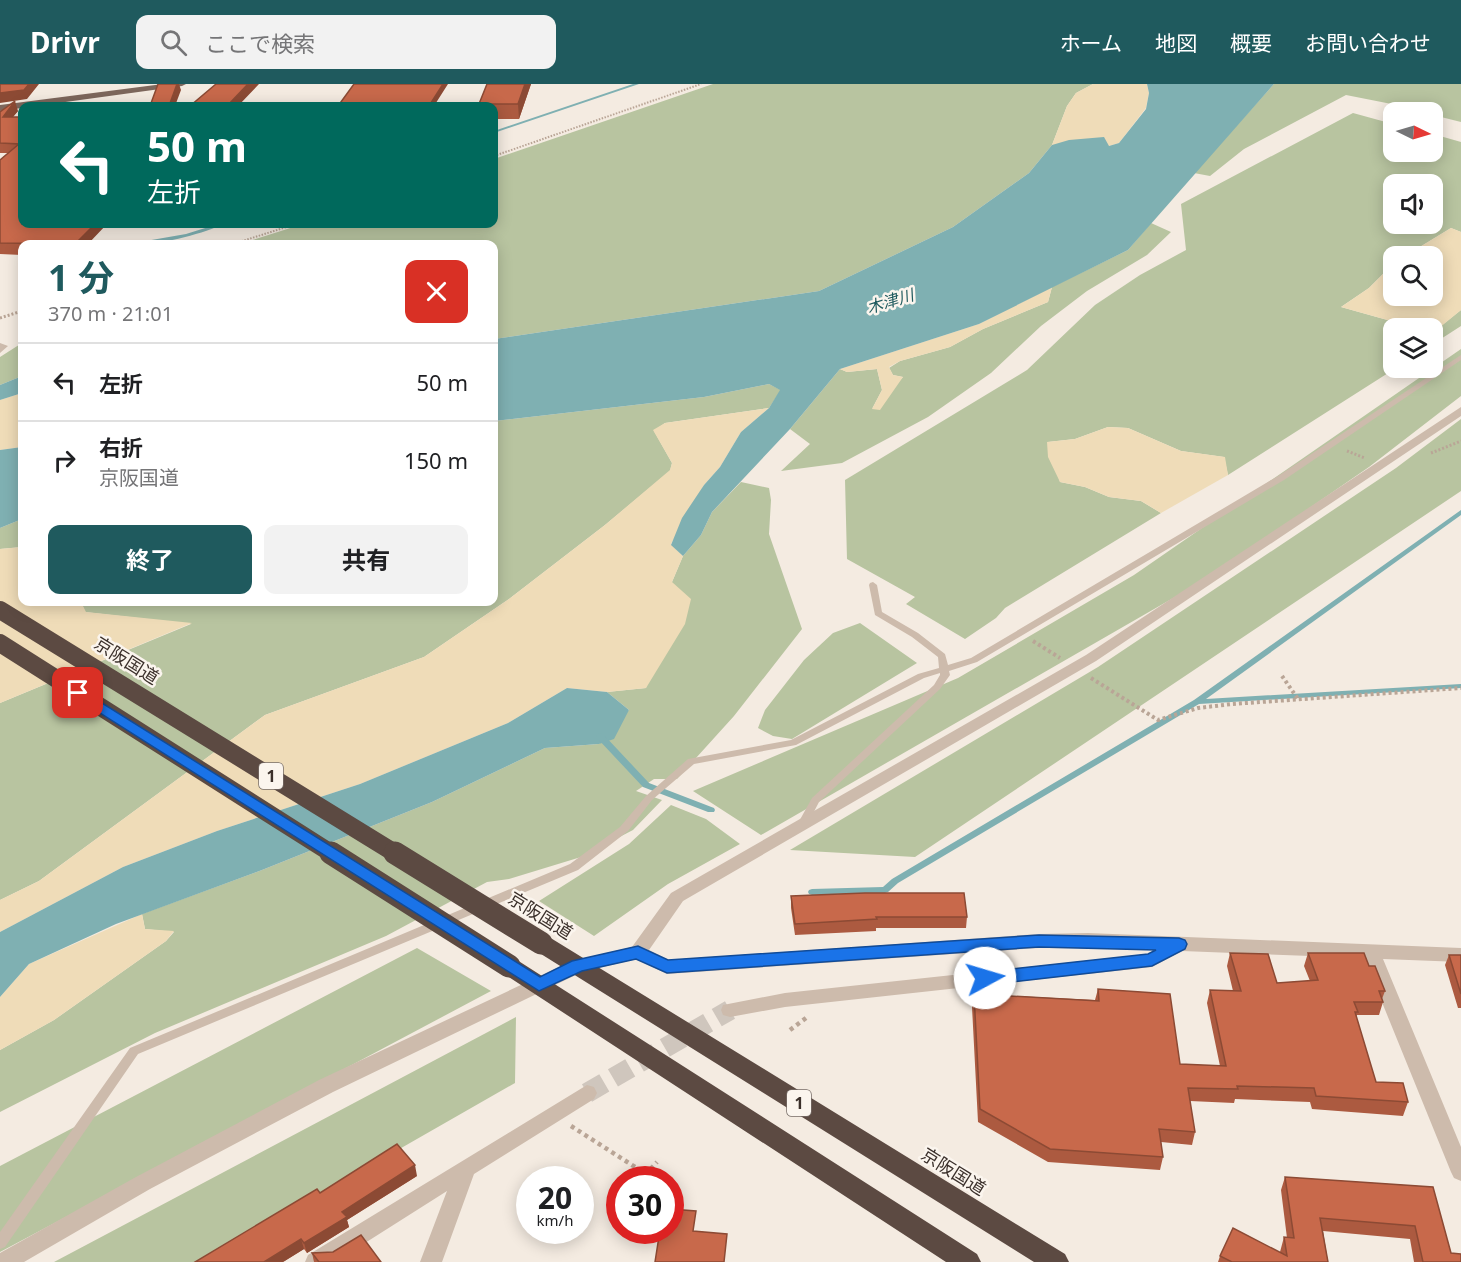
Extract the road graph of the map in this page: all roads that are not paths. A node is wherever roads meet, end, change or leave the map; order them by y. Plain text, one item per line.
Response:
1 (182, 84) edge
2 (46, 102) edge
3 (16, 106) joint
4 (0, 108) edge
5 (0, 119) edge
6 (0, 345) edge
7 (0, 351) edge
8 (1461, 357) edge
9 (1461, 411) edge
10 (873, 585) dead end
11 (0, 610) edge
12 (0, 643) edge
13 (944, 669) junction
14 (802, 825) junction
15 (1179, 944) junction
16 (1371, 951) junction
17 (638, 952) junction
18 (1461, 955) edge
19 (578, 966) junction
20 (539, 985) junction
21 (730, 1010) tunnel mouth
22 (587, 1093) tunnel mouth
23 (465, 1170) junction
24 (1461, 1172) edge
25 (0, 1243) edge
26 (4, 1262) edge
27 (316, 1262) edge
28 (431, 1262) edge
29 (968, 1262) edge
30 (1056, 1262) edge

1 - 2 main road
3 - 4 main road
3 - 5 street
6 - 7 lane
8 - 13 lane
9 - 14 street
10 - 13 lane
11 - 19 highway, 京阪国道 / 1, bridge
12 - 20 highway, 1, bridge
13 - 14 lane
13 - 25 lane
14 - 17 street
15 - 16 street
15 - 17 street
15 - 21 street
16 - 18 street
16 - 24 street
17 - 19 street
19 - 20 street
19 - 30 highway, 京阪国道 / 1
20 - 26 street
20 - 29 highway, 1
22 - 23 street
23 - 27 street
23 - 28 street

